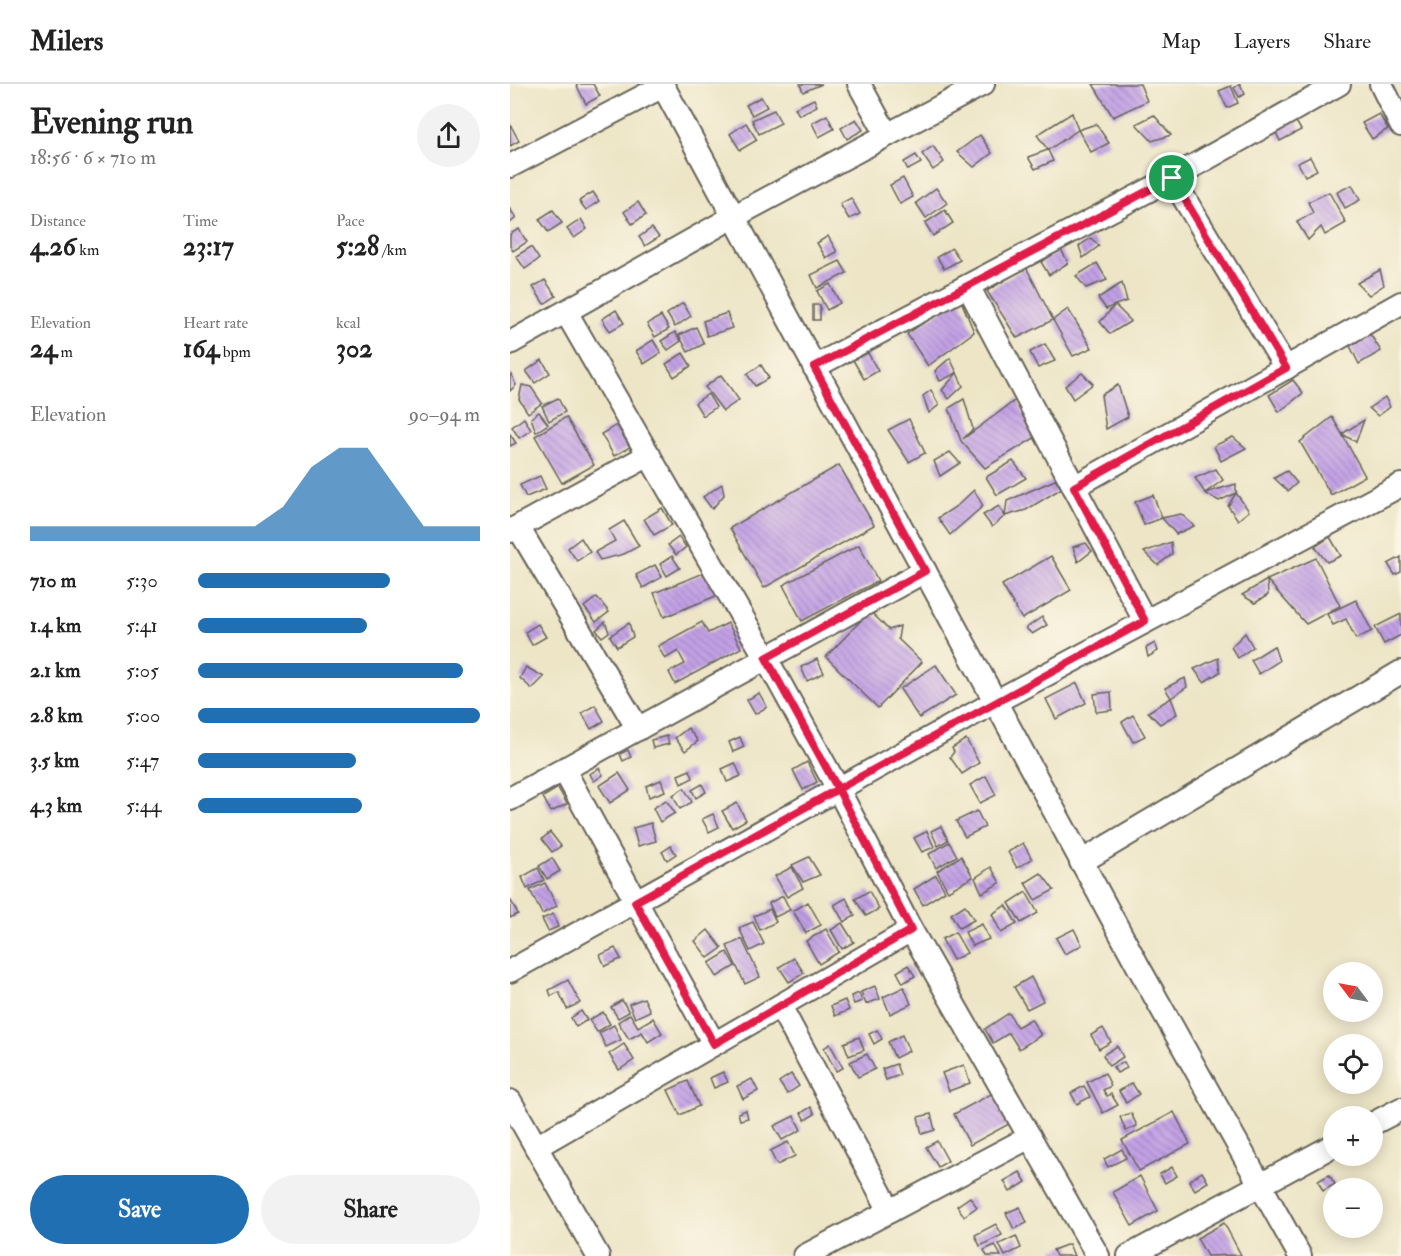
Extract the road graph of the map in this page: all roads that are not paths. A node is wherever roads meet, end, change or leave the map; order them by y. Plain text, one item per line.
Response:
1 (859, 84) edge
2 (983, 84) edge
3 (1339, 84) edge
4 (1381, 84) edge
5 (662, 85) edge
6 (1401, 125) edge
7 (887, 135) junction
8 (510, 166) edge
9 (1172, 178) junction
10 (733, 217) junction
11 (968, 286) junction
12 (1401, 303) edge
13 (566, 312) junction
14 (510, 343) edge
15 (814, 367) junction
16 (1286, 368) junction
17 (649, 455) junction
18 (1401, 485) edge
19 (1074, 487) junction
20 (514, 529) edge
21 (925, 571) junction
22 (1145, 621) junction
23 (766, 658) junction
24 (1401, 672) edge
25 (995, 702) junction
26 (638, 729) junction
27 (564, 770) junction
28 (838, 789) junction
29 (510, 800) edge
30 (1081, 862) junction
31 (635, 902) junction
32 (911, 930) junction
33 (510, 971) edge
34 (780, 1006) junction
35 (714, 1044) junction
36 (510, 1101) edge
37 (1401, 1109) edge
38 (1383, 1118) edge
39 (1030, 1137) junction
40 (536, 1147) junction
41 (1323, 1151) edge
42 (1259, 1185) junction
43 (890, 1211) junction
44 (598, 1256) edge
45 (805, 1256) edge
46 (1098, 1256) edge
47 (1129, 1256) edge
48 (1300, 1256) edge

1 - 7 street
2 - 7 street
3 - 9 street
4 - 6 street
5 - 8 street
5 - 10 street
7 - 10 street
9 - 11 street
9 - 16 street
10 - 13 street
10 - 15 street
11 - 15 street
11 - 19 street
12 - 16 street
13 - 14 street
13 - 17 street
15 - 21 street
16 - 19 street
17 - 20 street
17 - 23 street
18 - 22 street
19 - 22 street
20 - 26 street
21 - 23 street
21 - 25 street
22 - 25 street
23 - 26 street
23 - 28 street
24 - 30 street
25 - 28 street
25 - 30 street
26 - 27 street
27 - 29 street
27 - 31 street
28 - 31 street
28 - 32 street
30 - 42 street
31 - 33 street
31 - 35 street
32 - 34 street
32 - 39 street
34 - 35 street
34 - 43 street
35 - 40 street
36 - 40 street
37 - 38 street
39 - 43 street
39 - 46 street
40 - 44 street
41 - 42 street
42 - 47 street
42 - 48 street
43 - 45 street

